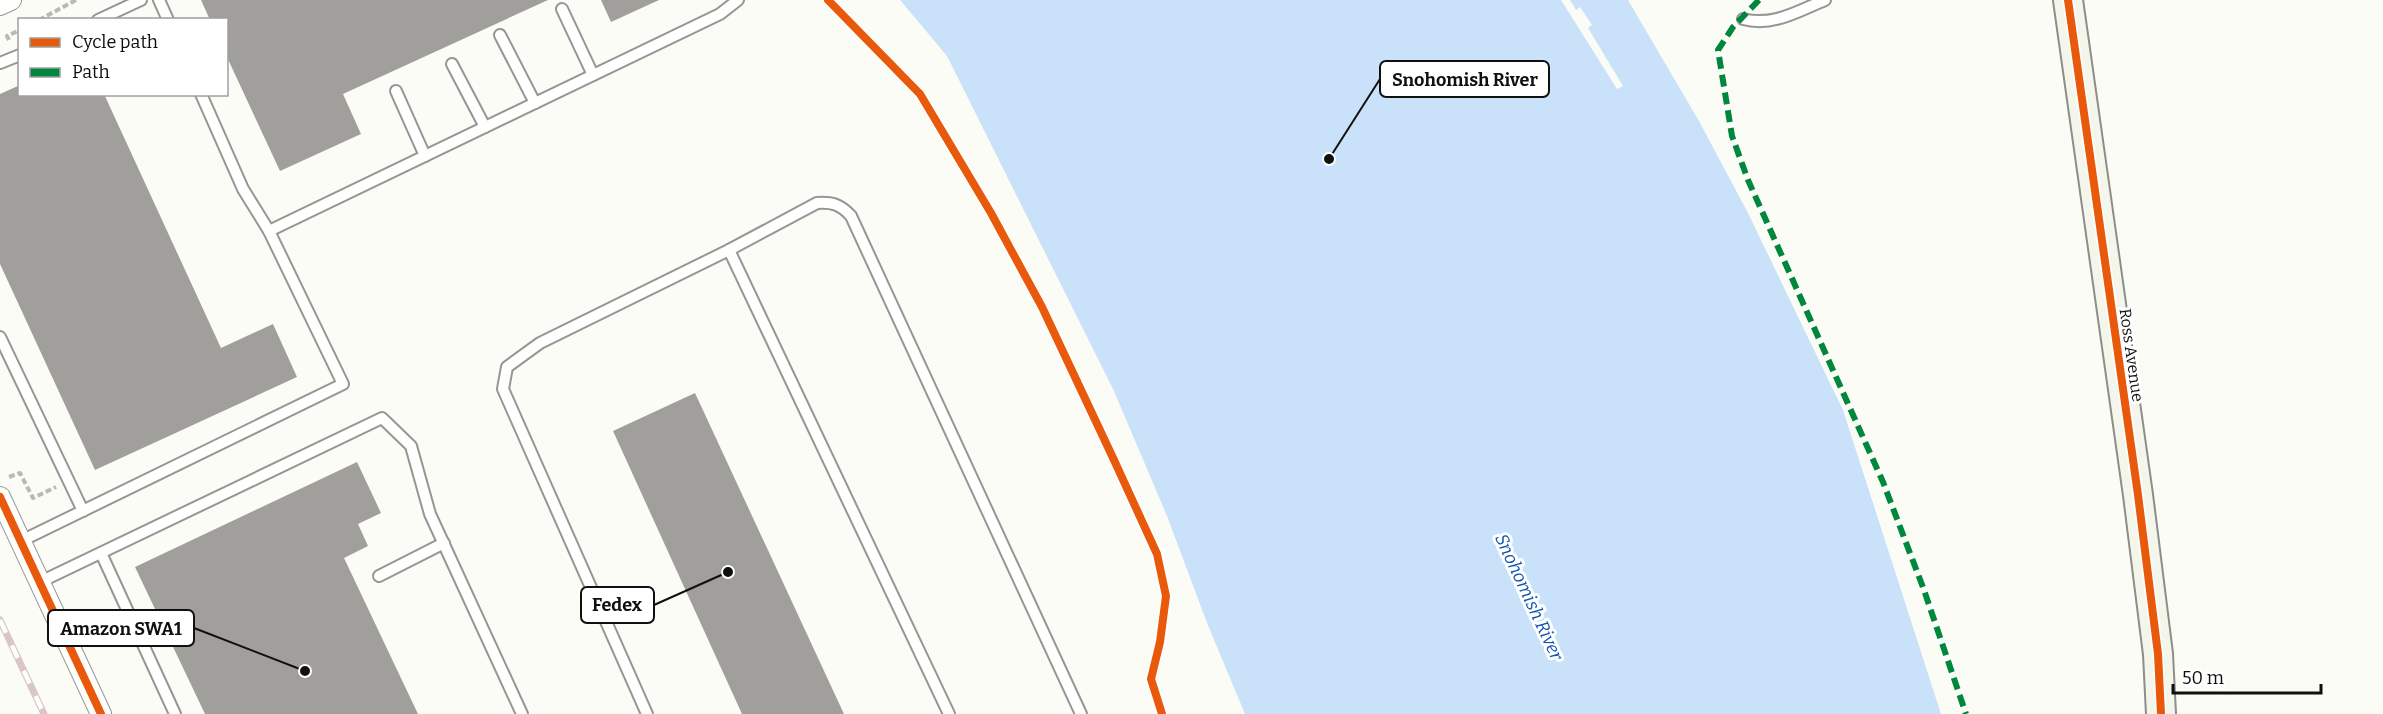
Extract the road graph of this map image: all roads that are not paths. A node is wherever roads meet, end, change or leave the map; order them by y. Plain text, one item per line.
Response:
1 (11, 0) edge
2 (141, 0) edge
3 (159, 0) edge
4 (738, 0) edge
5 (1826, 0) edge
6 (2068, 0) edge
7 (0, 5) edge
8 (562, 9) dead end
9 (102, 18) edge
10 (167, 18) edge
11 (1743, 19) dead end
12 (500, 35) dead end
13 (18, 56) edge
14 (0, 63) edge
15 (452, 64) dead end
16 (593, 75) junction
17 (396, 91) dead end
18 (202, 96) edge
19 (535, 103) junction
20 (485, 127) junction
21 (425, 156) junction
22 (269, 231) junction
23 (729, 250) junction
24 (0, 337) edge
25 (0, 497) edge
26 (83, 510) junction
27 (21, 541) junction
28 (444, 543) junction
29 (101, 553) junction
30 (379, 576) dead end
31 (40, 582) junction
32 (101, 714) edge
33 (175, 714) edge
34 (522, 714) edge
35 (648, 714) edge
36 (949, 714) edge
37 (1081, 714) edge
38 (2161, 714) edge

1 - 7 street
2 - 9 lane
3 - 10 lane
4 - 16 lane
5 - 11 lane
6 - 38 street, Ross Avenue
8 - 16 lane
12 - 19 lane
13 - 14 lane
15 - 20 lane
16 - 19 lane
17 - 21 lane
18 - 22 lane
19 - 20 lane
20 - 21 lane
21 - 22 lane
22 - 26 lane
23 - 35 lane
23 - 36 lane
23 - 37 lane
24 - 26 lane
25 - 27 street
26 - 27 lane
27 - 31 street
28 - 29 lane
28 - 30 lane
28 - 34 lane
29 - 31 lane
29 - 33 lane
31 - 32 street

